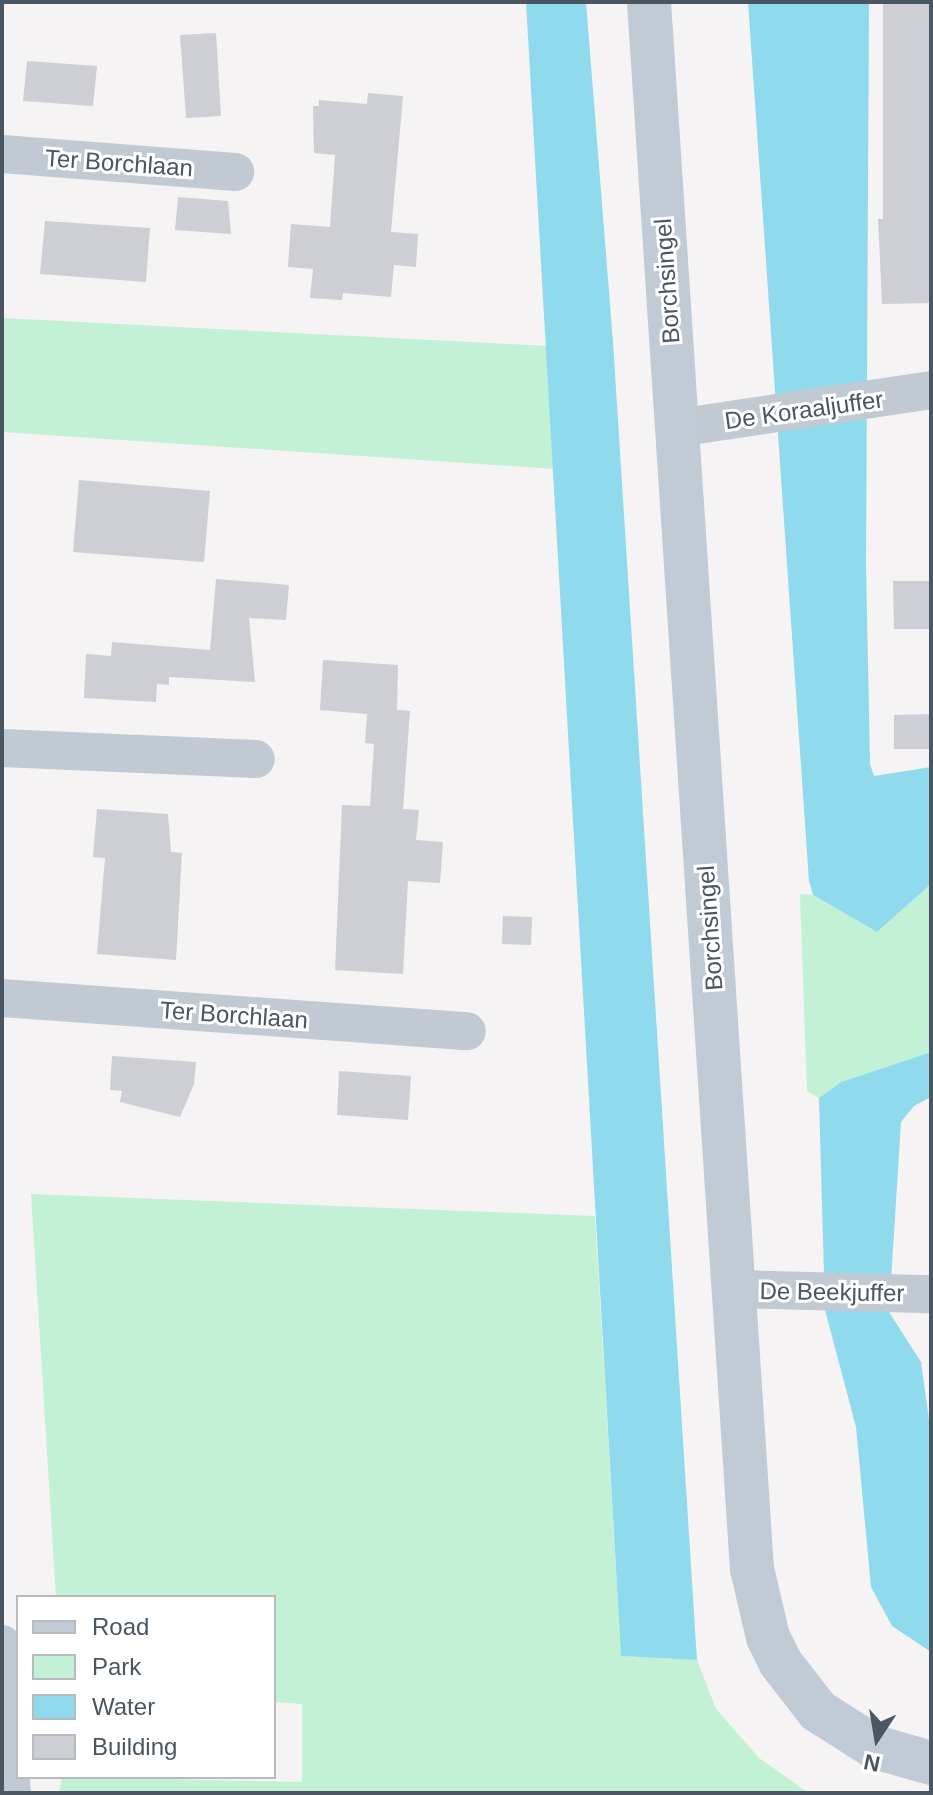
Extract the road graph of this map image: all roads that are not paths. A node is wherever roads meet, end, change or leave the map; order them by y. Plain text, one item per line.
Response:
1 (649, 2) edge
2 (2, 154) edge
3 (235, 172) dead end
4 (931, 390) edge
5 (677, 428) junction
6 (2, 748) edge
7 (256, 759) dead end
8 (2, 998) edge
9 (467, 1031) dead end
10 (734, 1289) junction
11 (924, 1294) edge
12 (2, 1644) edge
13 (931, 1763) edge
14 (12, 1793) edge

1 - 5 main road, Borchsingel
2 - 3 street, Ter Borchlaan
4 - 5 street, De Koraaljuffer
5 - 10 main road, Borchsingel
6 - 7 street
8 - 9 street, Ter Borchlaan
10 - 11 street, De Beekjuffer
10 - 13 main road, Borchsingel
12 - 14 street

